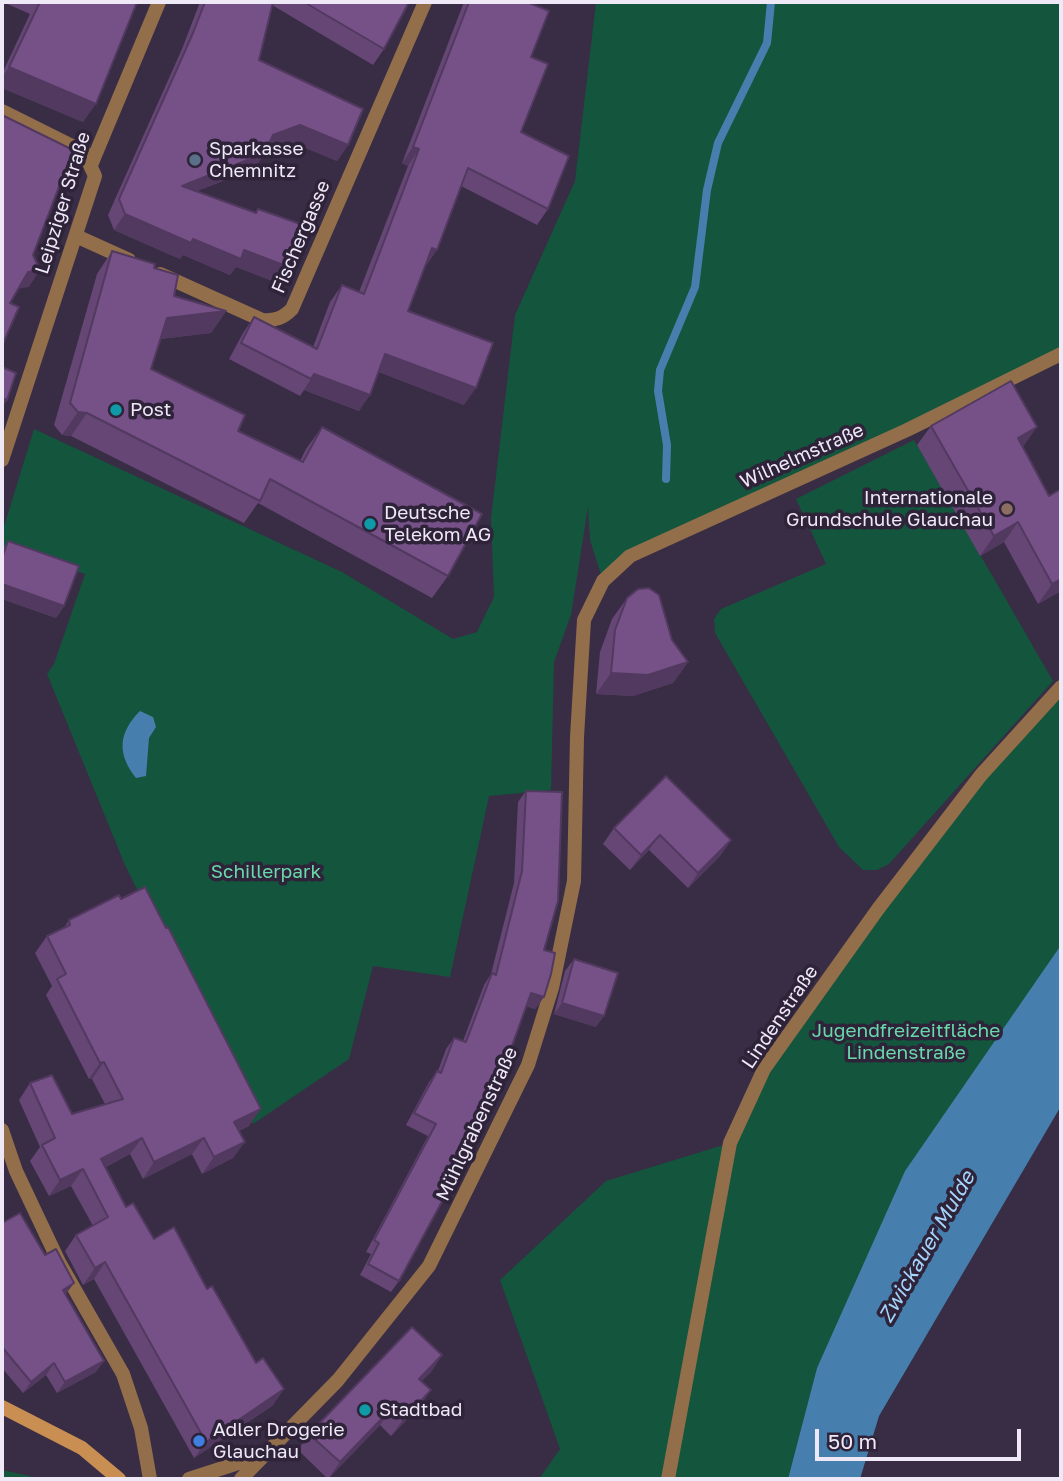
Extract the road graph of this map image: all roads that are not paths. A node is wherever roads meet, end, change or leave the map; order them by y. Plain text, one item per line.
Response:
1 (159, 2) edge
2 (425, 2) edge
3 (2, 111) edge
4 (91, 165) junction
5 (76, 236) junction
6 (1061, 354) edge
7 (2, 460) edge
8 (584, 620) joint
9 (1061, 687) edge
10 (2, 1130) edge
11 (2, 1407) edge
12 (265, 1454) junction
13 (119, 1479) edge
14 (150, 1479) edge
15 (189, 1479) edge
16 (241, 1479) edge
17 (667, 1479) edge

1 - 4 street, Leipziger Straße
2 - 5 street, Fischergasse
3 - 4 street
4 - 5 street, Leipziger Straße
5 - 7 street, Leipziger Straße
6 - 8 street, Wilhelmstraße
8 - 12 street, Mühlgrabenstraße
9 - 17 street, Lindenstraße
10 - 14 street
11 - 13 street
12 - 15 street, Mühlgrabenstraße
12 - 16 street, Mühlgrabenstraße

